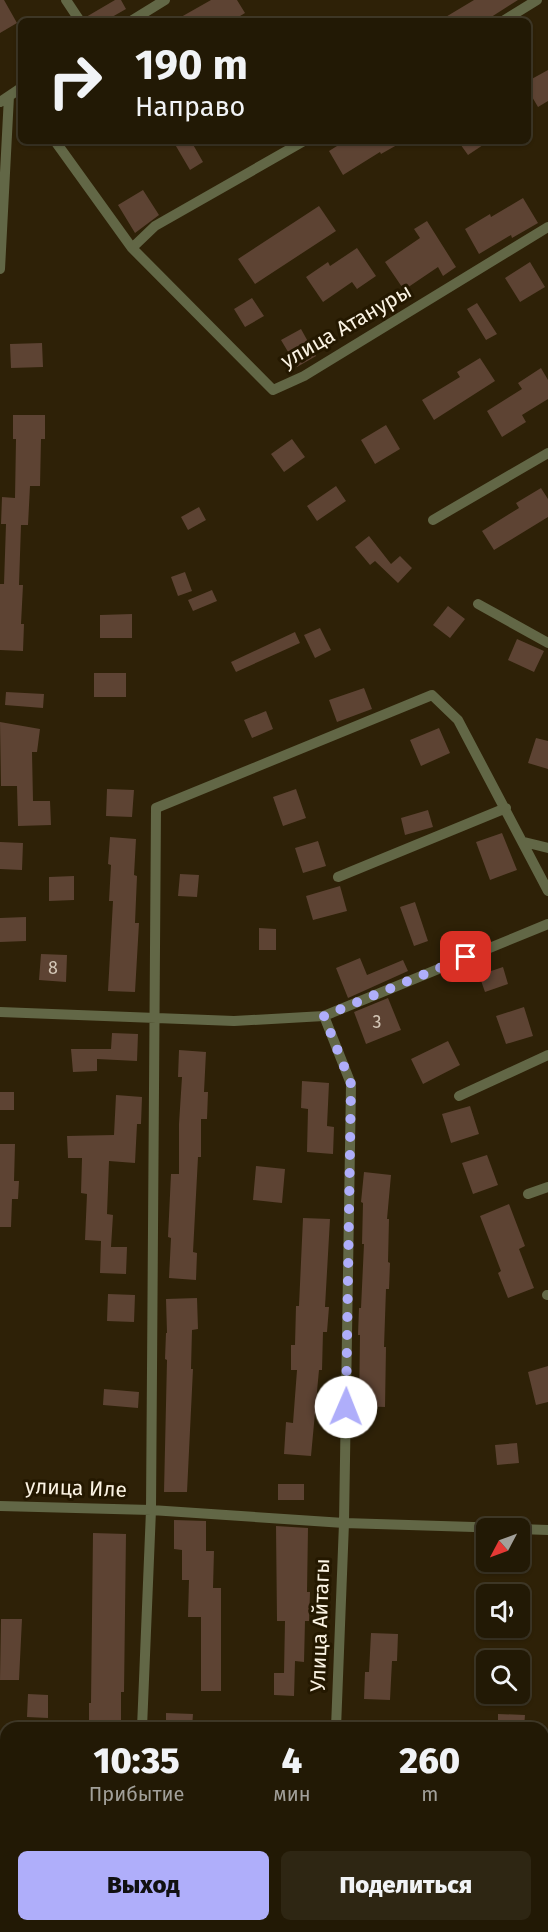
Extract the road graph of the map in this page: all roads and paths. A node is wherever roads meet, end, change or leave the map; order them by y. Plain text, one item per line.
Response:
1 (66, 0) edge
2 (165, 0) edge
3 (537, 0) edge
4 (78, 18) edge
5 (136, 18) edge
6 (507, 18) edge
7 (14, 94) edge
8 (57, 144) edge
9 (299, 144) edge
10 (548, 227) edge
11 (132, 248) junction
12 (0, 268) edge
13 (548, 453) edge
14 (433, 520) dead end
15 (478, 604) dead end
16 (548, 643) edge
17 (506, 808) junction
18 (524, 842) junction
19 (548, 849) edge
20 (338, 877) dead end
21 (548, 891) edge
22 (548, 924) edge
23 (0, 1012) edge
24 (324, 1016) junction
25 (155, 1017) junction
26 (548, 1056) edge
27 (459, 1096) dead end
28 (548, 1187) edge
29 (528, 1194) dead end
30 (0, 1506) edge
31 (151, 1510) junction
32 (344, 1523) junction
33 (476, 1527) edge
34 (530, 1529) edge
35 (548, 1530) edge
36 (142, 1722) edge
37 (336, 1722) edge

1 - 4 street
2 - 5 street
3 - 6 street
7 - 12 street
8 - 11 street
9 - 11 street
10 - 11 street, улица Атануры
13 - 14 street
15 - 16 street
17 - 18 street
17 - 20 street
17 - 25 street
18 - 19 street
18 - 21 street
22 - 24 street
23 - 25 street
24 - 25 street
24 - 32 street, Улица Айтагы
25 - 31 street
26 - 27 street
28 - 29 street
30 - 31 street, улица Иле
31 - 32 street
31 - 36 street
32 - 33 street
32 - 37 street, Улица Айтагы
34 - 35 street

